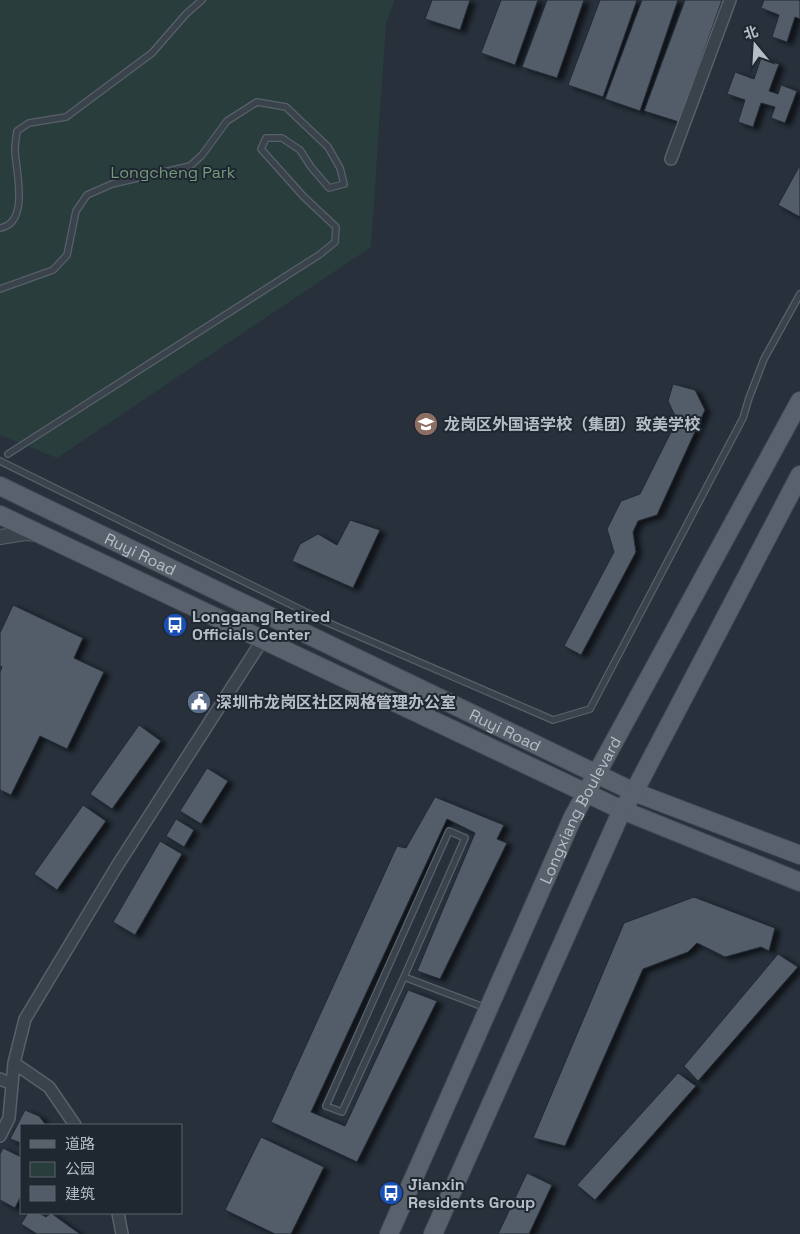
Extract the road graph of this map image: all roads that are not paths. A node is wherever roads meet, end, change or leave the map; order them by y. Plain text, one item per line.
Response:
1 (202, 0) edge
2 (730, 0) edge
3 (671, 160) dead end
4 (0, 228) edge
5 (0, 289) edge
6 (800, 294) edge
7 (800, 401) edge
8 (8, 454) dead end
9 (0, 461) edge
10 (800, 475) edge
11 (0, 486) edge
12 (0, 515) edge
13 (42, 535) junction
14 (0, 537) edge
15 (263, 639) junction
16 (597, 773) junction
17 (586, 792) junction
18 (634, 792) junction
19 (622, 810) junction
20 (800, 855) edge
21 (800, 882) edge
22 (404, 977) junction
23 (488, 1009) junction
24 (14, 1063) junction
25 (0, 1078) edge
26 (12, 1084) junction
27 (74, 1124) edge
28 (0, 1136) edge
29 (118, 1214) edge
30 (122, 1234) edge
31 (389, 1234) edge
32 (433, 1234) edge

1 - 4 lane
2 - 3 street
5 - 8 lane
6 - 9 lane
7 - 16 main road, Longxiang Boulevard
10 - 18 main road
11 - 16 main road, Ruyi Road
12 - 13 main road, Ruyi Road
13 - 14 street
13 - 15 main road, Ruyi Road
15 - 17 main road, Ruyi Road
15 - 24 street
16 - 17 main road, Longxiang Boulevard
16 - 18 main road, Ruyi Road
17 - 19 main road, Ruyi Road
17 - 23 main road, Longxiang Boulevard
18 - 19 main road
18 - 20 main road, Ruyi Road
19 - 21 main road, Ruyi Road
19 - 32 main road
22 - 22 lane
22 - 23 lane
23 - 31 main road, Longxiang Boulevard
24 - 26 street
24 - 27 street
25 - 26 street
26 - 28 street
29 - 30 street

